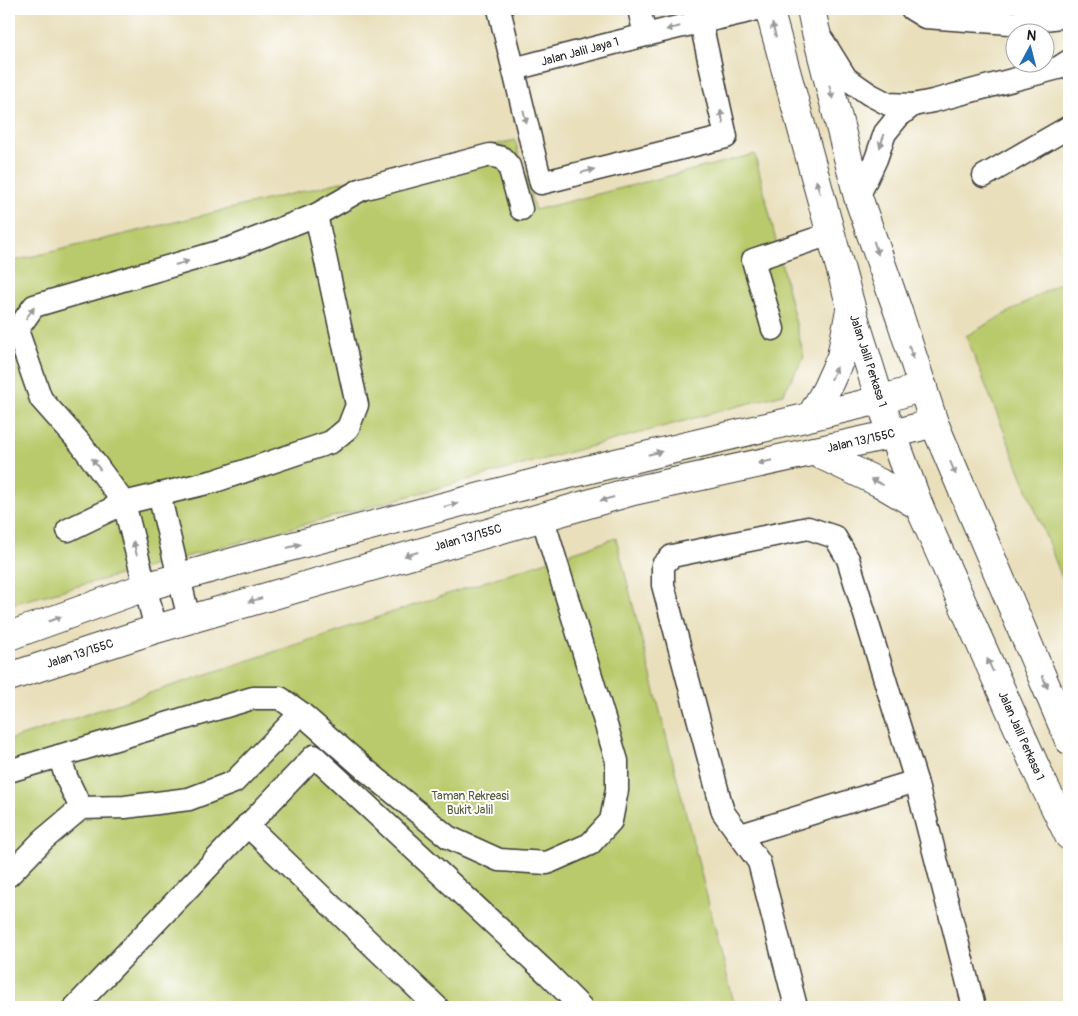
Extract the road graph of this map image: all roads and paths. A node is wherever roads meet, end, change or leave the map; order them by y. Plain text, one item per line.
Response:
1 (499, 9) edge
2 (639, 9) edge
3 (756, 9) edge
4 (768, 9) edge
5 (912, 9) edge
6 (724, 13) edge
7 (699, 15) edge
8 (1069, 16) edge
9 (813, 18) edge
10 (645, 35) junction
11 (1069, 61) edge
12 (514, 70) junction
13 (913, 105) junction
14 (1069, 127) edge
15 (984, 176) dead end
16 (858, 197) junction
17 (522, 209) dead end
18 (316, 215) junction
19 (830, 234) junction
20 (850, 307) junction
21 (773, 329) dead end
22 (922, 387) junction
23 (880, 400) junction
24 (811, 416) junction
25 (934, 423) junction
26 (893, 434) junction
27 (813, 451) junction
28 (556, 477) junction
29 (504, 491) junction
30 (160, 494) junction
31 (124, 504) junction
32 (919, 506) junction
33 (542, 516) junction
34 (68, 530) dead end
35 (179, 578) junction
36 (145, 587) junction
37 (189, 619) junction
38 (156, 629) junction
39 (9, 636) edge
40 (9, 677) edge
41 (301, 713) junction
42 (1069, 740) edge
43 (59, 756) junction
44 (9, 771) edge
45 (916, 781) junction
46 (81, 808) junction
47 (247, 825) junction
48 (741, 836) junction
49 (1069, 836) edge
50 (9, 875) edge
51 (75, 1007) edge
52 (436, 1007) edge
53 (581, 1007) edge
54 (796, 1007) edge
55 (974, 1007) edge

1 - 12 lane
2 - 10 lane
3 - 6 lane, Jalan Jalil Jaya 1
19 -> 4 main road, Jalan Jalil Perkasa 1
5 - 8 lane
6 - 7 lane, Jalan Jalil Jaya 1
7 -> 10 lane, Jalan Jalil Jaya 1
12 -> 7 lane
9 - 13 lane
9 -> 16 main road
10 - 12 lane, Jalan Jalil Jaya 1
11 - 13 lane
13 -> 16 lane
14 - 15 lane
16 -> 22 main road
17 - 18 lane
18 - 30 lane
31 -> 18 lane
19 - 20 main road, Jalan Jalil Perkasa 1
19 - 21 lane
20 - 23 main road, Jalan Jalil Perkasa 1
24 -> 20 main road
22 - 23 main road
22 - 25 main road
23 - 24 main road
23 - 26 main road, Jalan Jalil Perkasa 1
28 -> 24 main road
25 - 26 main road, Jalan 13/155C
25 -> 42 main road
26 - 27 main road, Jalan 13/155C
26 - 32 main road, Jalan Jalil Perkasa 1
32 -> 27 main road
27 -> 33 main road, Jalan 13/155C
28 - 29 main road
28 - 33 main road
29 - 33 main road
35 -> 29 main road
30 - 31 lane
30 - 35 lane
31 - 34 lane
36 -> 31 lane
49 -> 32 main road, Jalan Jalil Perkasa 1
33 -> 37 main road, Jalan 13/155C
33 - 41 lane
35 - 36 main road
35 - 37 lane
36 - 38 lane
39 -> 36 main road
37 - 38 main road, Jalan 13/155C
38 - 40 main road, Jalan 13/155C
41 - 43 lane
41 - 46 lane
43 - 44 lane
43 - 46 lane
45 - 48 lane
45 - 48 lane
45 - 55 lane
46 - 50 lane
47 - 51 lane
47 - 52 lane
47 - 53 lane
48 - 54 lane

